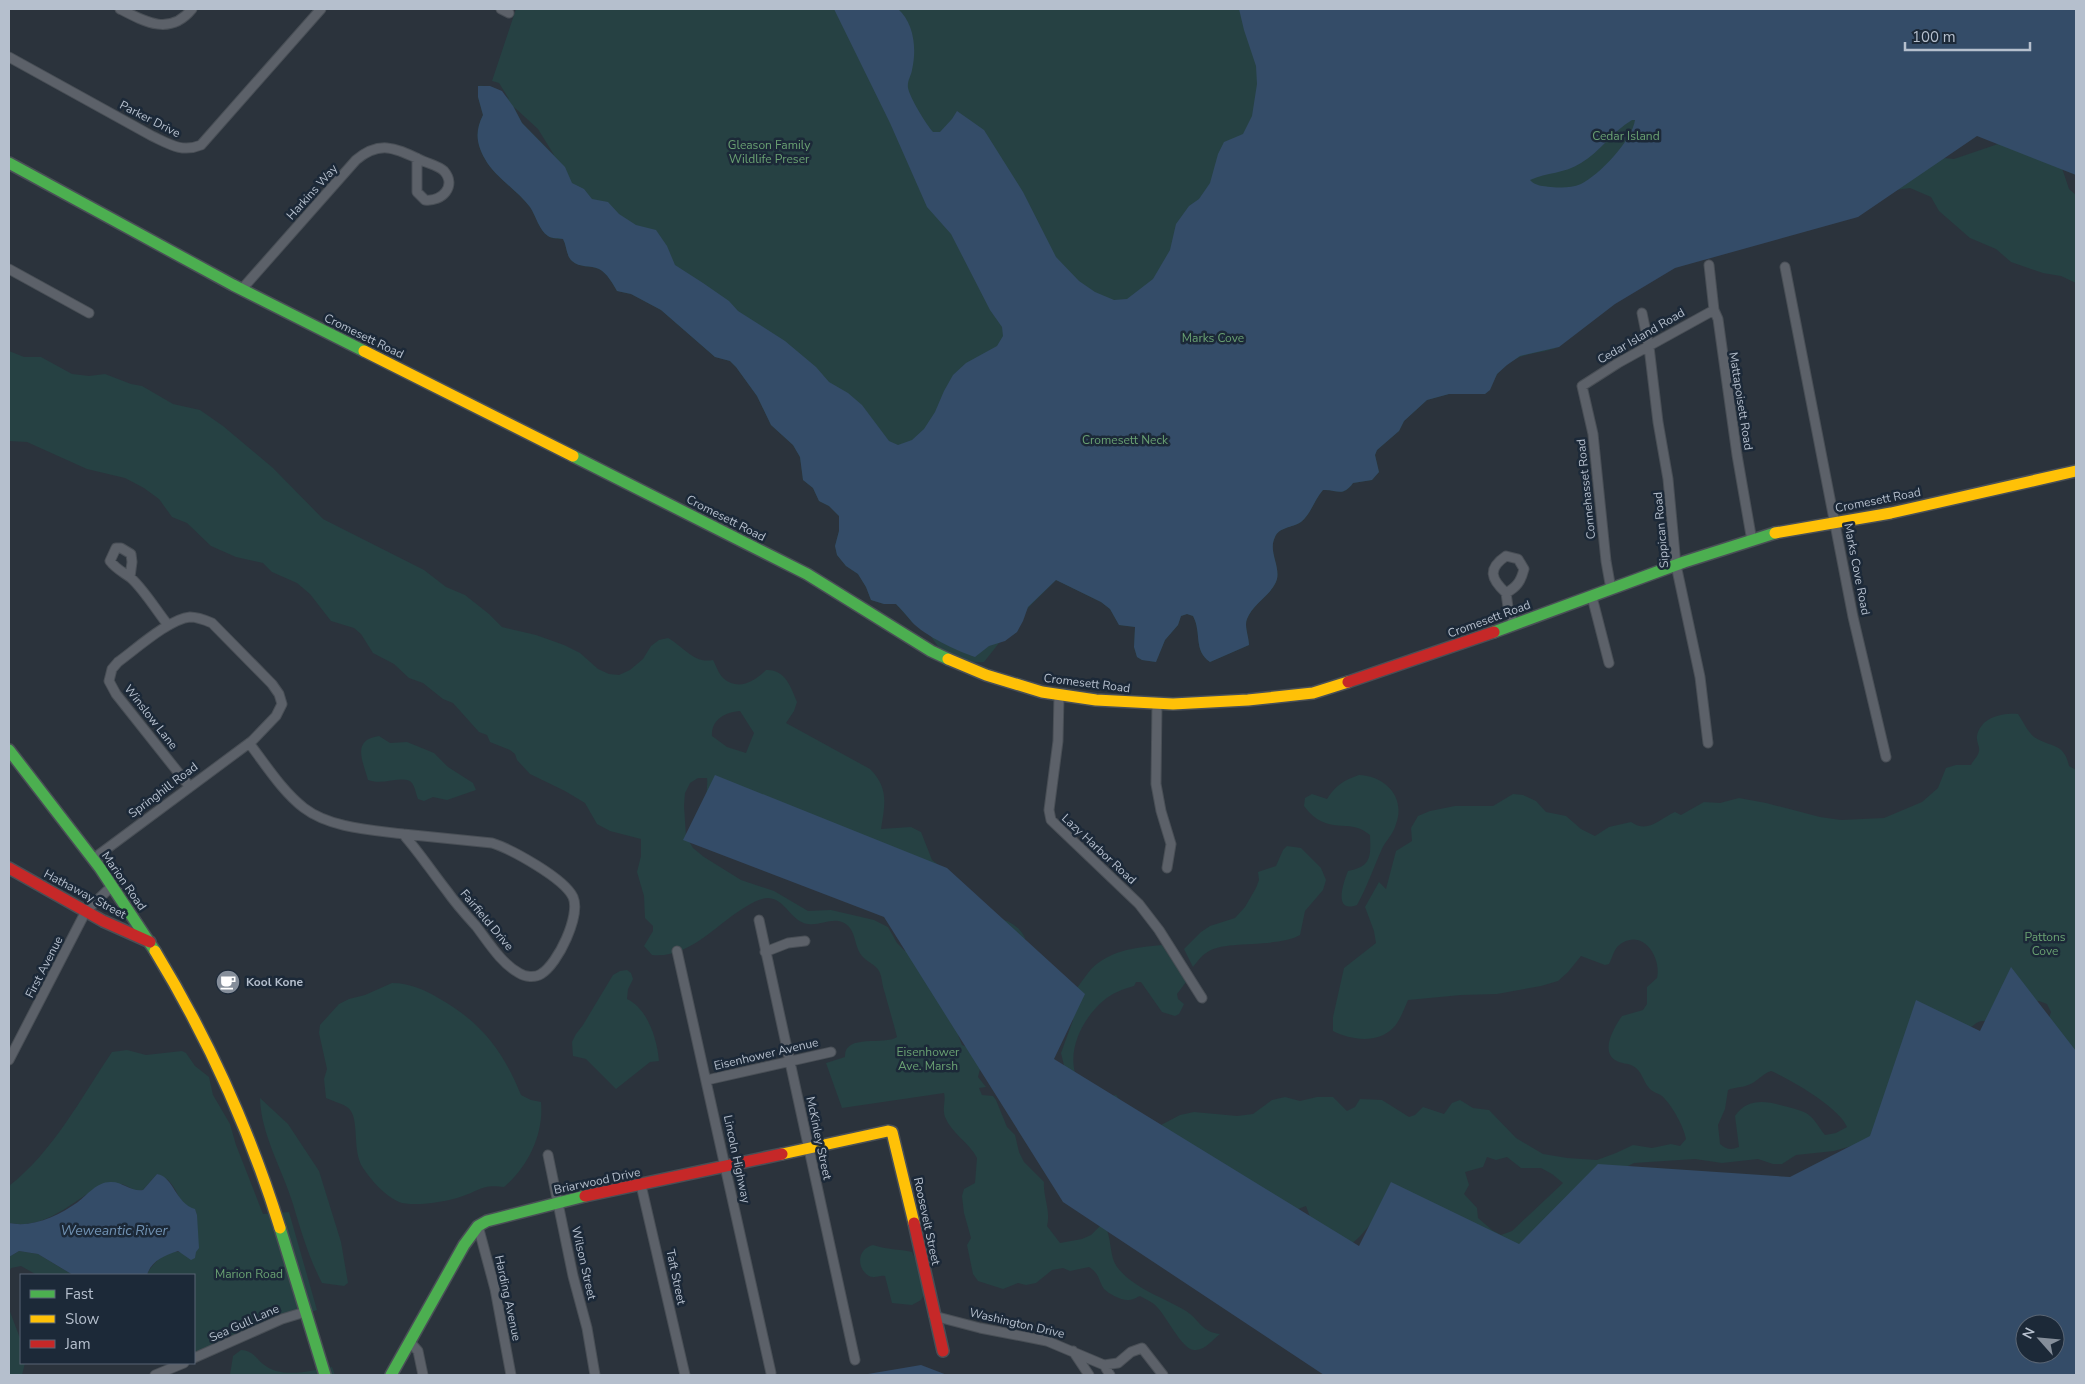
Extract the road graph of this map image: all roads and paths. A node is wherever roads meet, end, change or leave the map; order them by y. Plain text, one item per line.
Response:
1 (120, 9) edge
2 (192, 9) edge
3 (321, 9) edge
4 (9, 57) edge
5 (417, 158) junction
6 (9, 163) edge
7 (1709, 265) dead end
8 (1785, 267) dead end
9 (9, 268) edge
10 (242, 290) junction
11 (1714, 310) junction
12 (89, 313) dead end
13 (1642, 313) dead end
14 (1649, 347) junction
15 (1582, 386) joint
16 (2076, 471) edge
17 (1836, 523) junction
18 (1752, 541) junction
19 (1676, 565) junction
20 (130, 578) dead end
21 (1612, 589) junction
22 (1506, 593) dead end
23 (1592, 596) junction
24 (168, 625) junction
25 (1514, 625) junction
26 (1609, 663) dead end
27 (1059, 695) junction
28 (1156, 703) junction
29 (249, 743) junction
30 (1708, 743) dead end
31 (9, 750) edge
32 (1886, 757) dead end
33 (189, 786) junction
34 (404, 834) junction
35 (93, 859) junction
36 (9, 868) edge
37 (1167, 868) dead end
38 (112, 886) junction
39 (86, 911) junction
40 (759, 920) dead end
41 (805, 940) dead end
42 (150, 942) junction
43 (677, 951) dead end
44 (765, 952) junction
45 (1202, 998) dead end
46 (831, 1052) dead end
47 (9, 1060) edge
48 (790, 1061) junction
49 (707, 1080) junction
50 (892, 1132) joint
51 (809, 1147) junction
52 (548, 1155) dead end
53 (725, 1165) junction
54 (641, 1185) junction
55 (558, 1203) junction
56 (478, 1226) junction
57 (305, 1312) junction
58 (934, 1316) junction
59 (410, 1342) junction
60 (943, 1351) dead end
61 (1073, 1351) junction
62 (195, 1358) edge
63 (856, 1360) dead end
64 (182, 1364) edge
65 (1104, 1365) junction
66 (771, 1373) dead end
67 (155, 1375) edge
68 (325, 1375) edge
69 (391, 1375) edge
70 (423, 1375) edge
71 (511, 1375) edge
72 (595, 1375) edge
73 (684, 1375) edge
74 (1089, 1375) edge
75 (1110, 1375) edge
76 (1163, 1375) edge

1 - 2 street
3 - 4 street, Parker Drive
5 - 5 street, Harkins Way
5 - 10 street, Harkins Way
6 - 10 street, Cromesett Road
7 - 11 street, Mattapoisett Road
8 - 17 street, Marks Cove Road
9 - 12 street
10 - 27 street, Cromesett Road
11 - 14 street, Cedar Island Road
11 - 18 street, Mattapoisett Road
13 - 14 street, Sippican Road
14 - 15 street, Cedar Island Road
14 - 19 street, Sippican Road
15 - 21 street, Connehasset Road
16 - 17 street, Cromesett Road
17 - 18 street, Cromesett Road
17 - 32 street, Marks Cove Road
18 - 19 street, Cromesett Road
19 - 21 street, Cromesett Road
19 - 30 street, Sippican Road
20 - 24 street
21 - 23 street, Cromesett Road
22 - 25 street
23 - 25 street, Cromesett Road
23 - 26 street
24 - 29 street, Winslow Lane
24 - 33 street, Winslow Lane
25 - 28 street, Cromesett Road
27 - 28 street, Cromesett Road
27 - 45 street, Lazy Harbor Road
28 - 37 street
29 - 33 street, Springhill Road
29 - 34 street, Fairfield Drive
31 - 35 street, Marion Road
33 - 35 street, Springhill Road
34 - 34 street, Fairfield Drive
35 - 38 street, Marion Road
36 - 39 street, Hathaway Street
38 - 39 street, First Avenue
38 - 42 street, Marion Road
39 - 42 street, Hathaway Street
39 - 47 street, First Avenue
40 - 44 street, McKinley Street
41 - 44 street
42 - 57 street, Marion Road
43 - 49 street, Lincoln Highway
44 - 48 street, McKinley Street
46 - 48 street, Eisenhower Avenue
48 - 49 street, Eisenhower Avenue
48 - 51 street, McKinley Street
49 - 53 street, Lincoln Highway
50 - 51 street, Briarwood Drive
50 - 58 street, Roosevelt Street
51 - 53 street, Briarwood Drive
51 - 63 street, McKinley Street
52 - 55 street, Wilson Street
53 - 54 street, Briarwood Drive
53 - 66 street, Lincoln Highway
54 - 55 street, Briarwood Drive
54 - 73 street, Taft Street
55 - 56 street, Briarwood Drive
55 - 72 street, Wilson Street
56 - 59 street
56 - 71 street, Harding Avenue
57 - 62 street, Sea Gull Lane
57 - 68 street, Marion Road
58 - 60 street, Roosevelt Street
58 - 61 street, Washington Drive
59 - 69 street
59 - 70 street
61 - 65 street, Washington Drive
61 - 74 street
64 - 67 street
65 - 75 street
65 - 76 street

